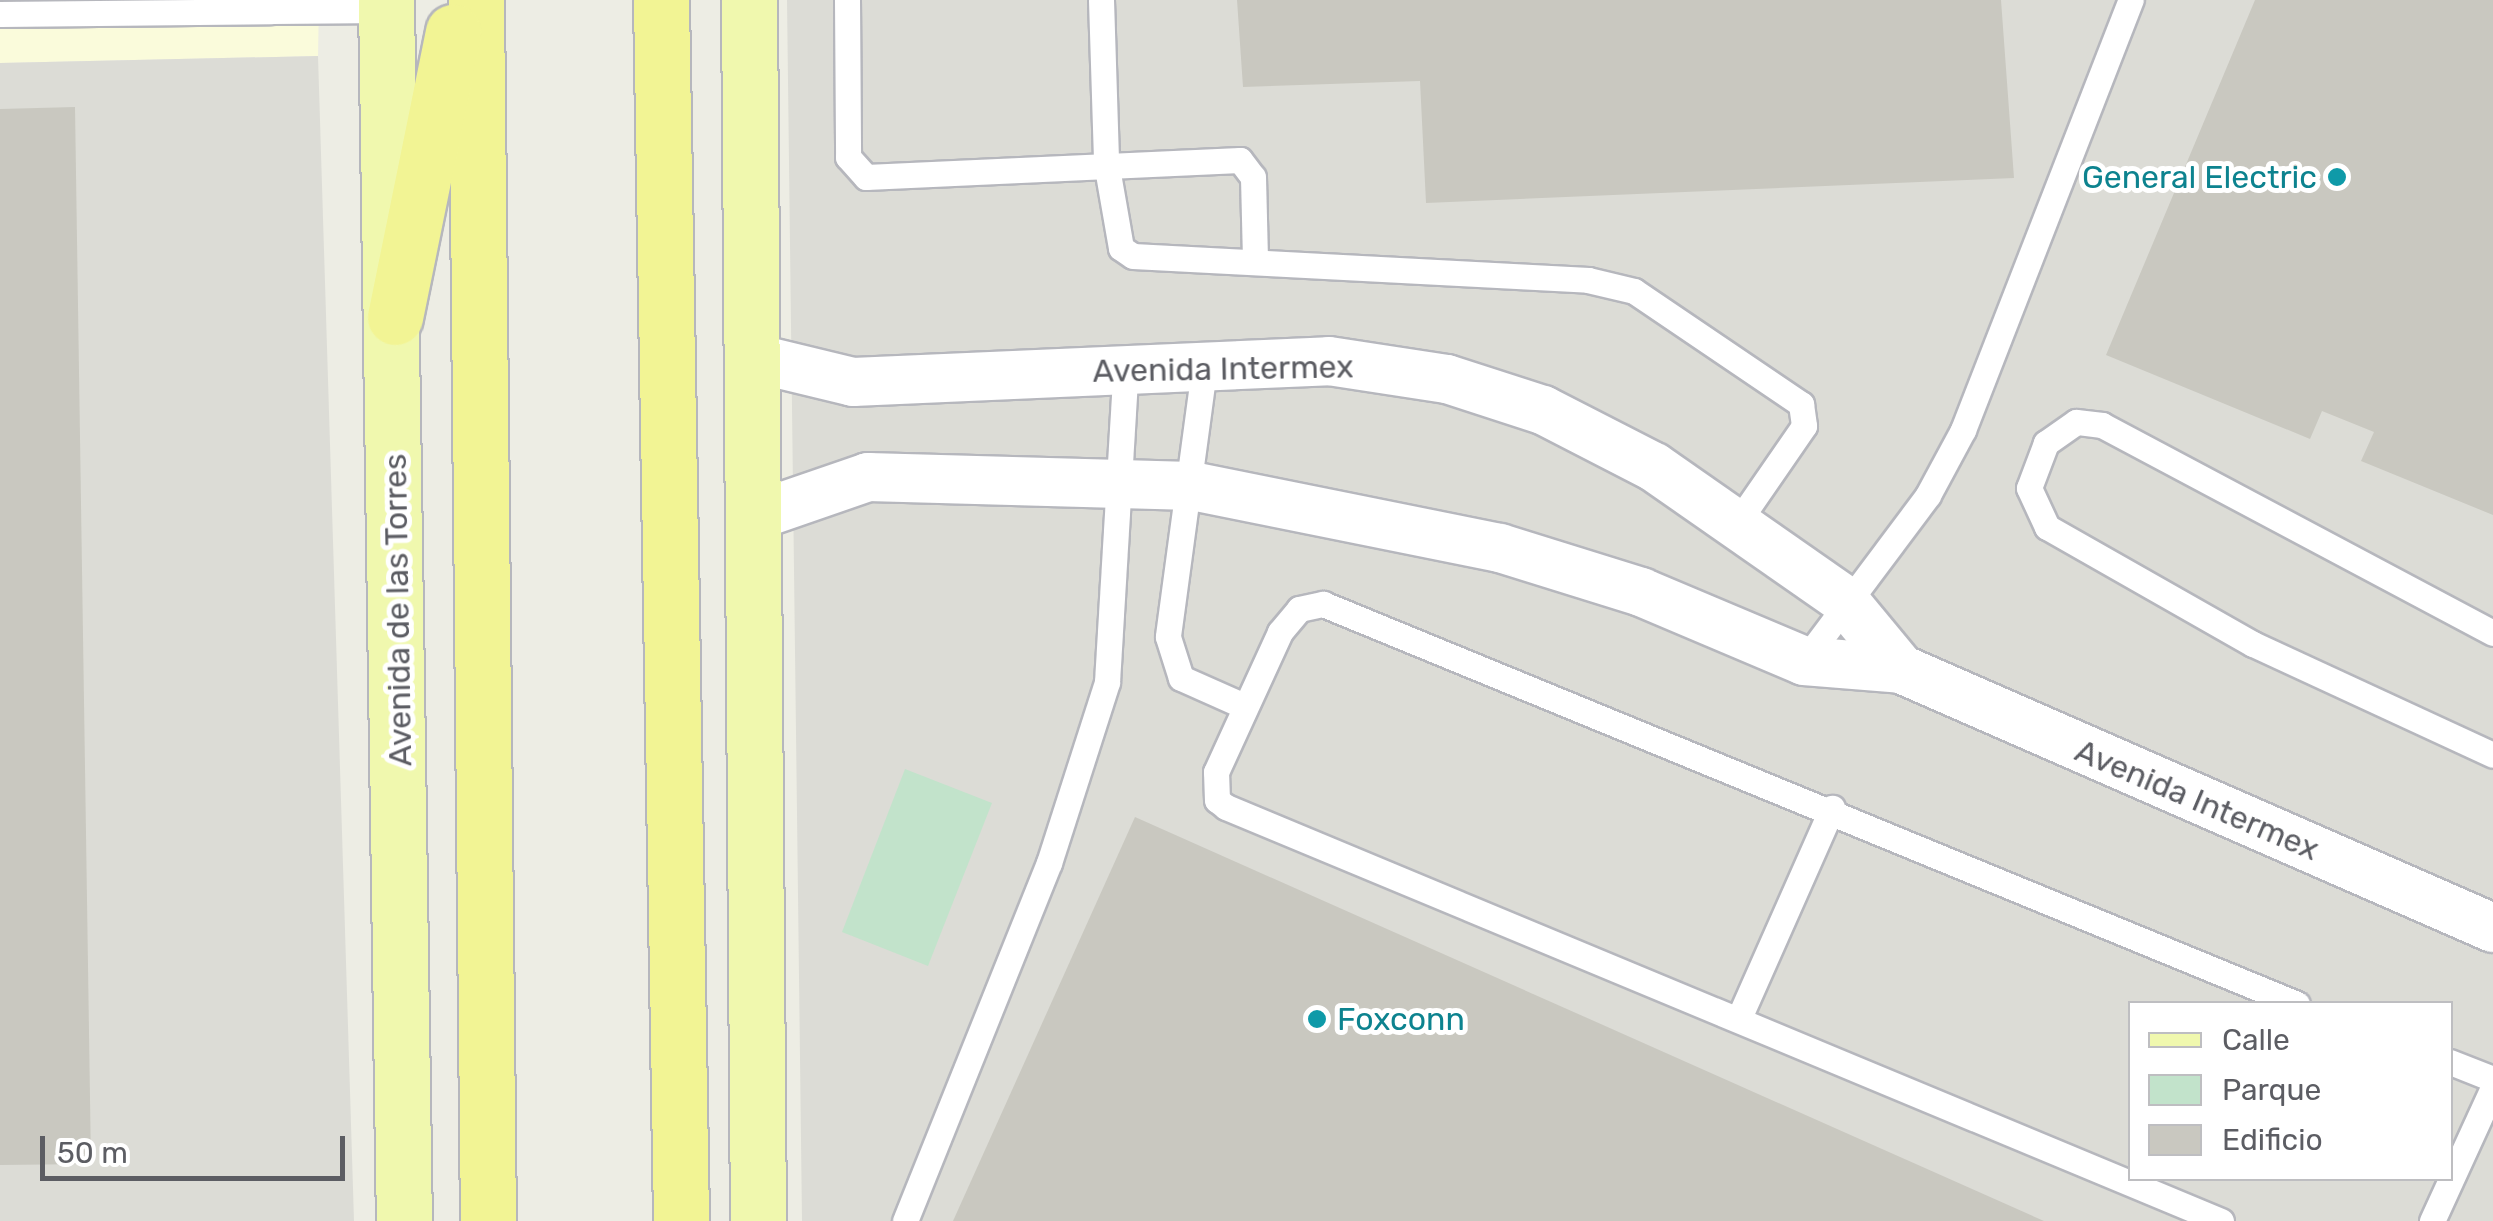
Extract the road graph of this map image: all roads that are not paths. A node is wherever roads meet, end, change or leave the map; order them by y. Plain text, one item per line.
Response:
1 (460, 0) edge
2 (476, 0) edge
3 (661, 0) edge
4 (749, 0) edge
5 (848, 0) edge
6 (1101, 0) edge
7 (2131, 0) edge
8 (386, 5) edge
9 (149, 6) edge
10 (271, 6) edge
11 (0, 14) edge
12 (1106, 162) junction
13 (1254, 258) junction
14 (395, 316) junction
15 (754, 358) junction
16 (1205, 362) junction
17 (1126, 366) junction
18 (1122, 482) junction
19 (1192, 486) junction
20 (755, 516) junction
21 (1737, 524) junction
22 (1843, 599) junction
23 (2493, 632) edge
24 (1804, 661) junction
25 (1902, 668) junction
26 (1242, 705) junction
27 (2493, 756) edge
28 (1832, 808) junction
29 (2493, 928) edge
30 (2290, 1001) edge
31 (1740, 1018) junction
32 (2453, 1063) edge
33 (2493, 1078) edge
34 (2493, 1088) edge
35 (2453, 1175) edge
36 (2450, 1181) edge
37 (404, 1221) edge
38 (488, 1221) edge
39 (681, 1221) edge
40 (758, 1221) edge
41 (905, 1221) edge
42 (2221, 1221) edge
43 (2432, 1221) edge

1 - 14 highway
2 - 38 highway
3 - 39 highway
4 - 15 main road
5 - 12 lane
6 - 12 lane
7 - 22 lane
8 - 10 lane
8 - 14 main road, Avenida de las Torres
9 - 10 lane
9 - 11 lane
12 - 13 lane
12 - 13 lane
13 - 21 lane
14 - 37 main road, Avenida de las Torres
15 - 17 street, Avenida Intermex
15 - 20 main road
16 - 17 street, Avenida Intermex
16 - 19 lane
16 - 21 street, Avenida Intermex
17 - 18 lane
18 - 19 street, Avenida Intermex
18 - 20 street, Avenida Intermex
18 - 41 lane
19 - 24 street, Avenida Intermex
19 - 26 lane
20 - 40 main road
21 - 22 street, Avenida Intermex
22 - 24 lane
22 - 25 street, Avenida Intermex
23 - 27 lane
24 - 25 street, Avenida Intermex
25 - 29 street, Avenida Intermex
26 - 28 lane
26 - 31 lane
28 - 30 lane
28 - 31 lane
31 - 42 lane
32 - 33 lane
34 - 35 lane
36 - 43 lane

